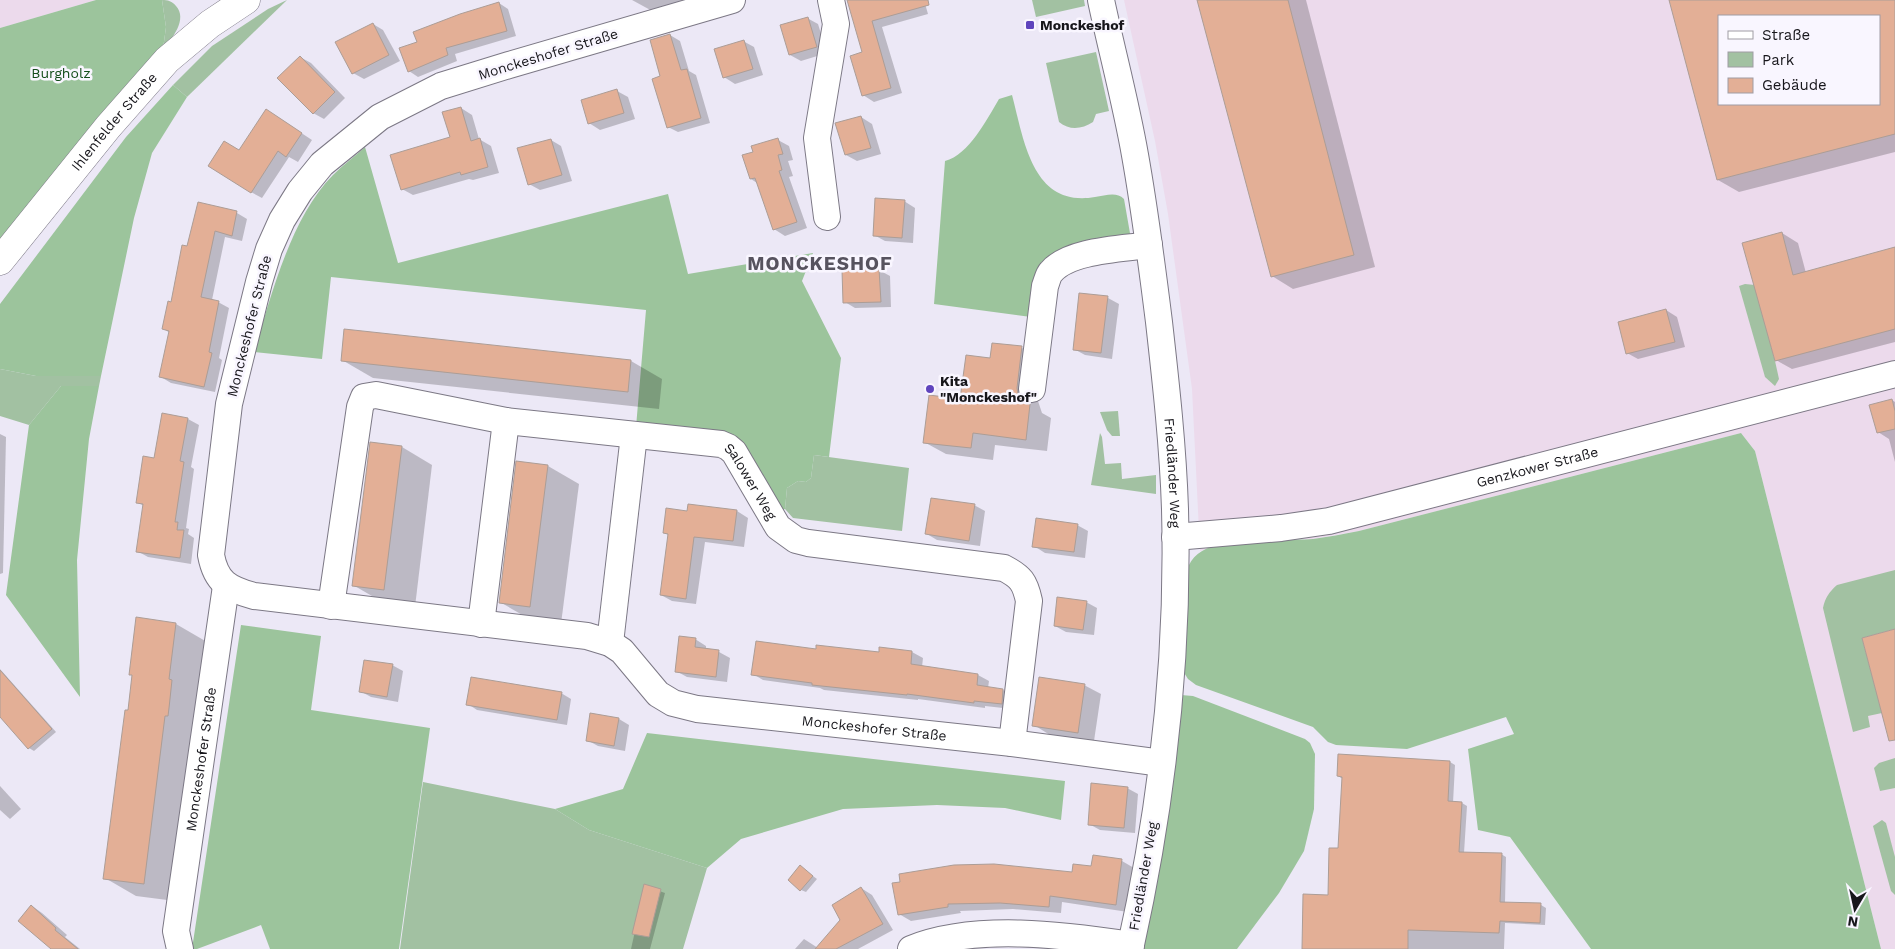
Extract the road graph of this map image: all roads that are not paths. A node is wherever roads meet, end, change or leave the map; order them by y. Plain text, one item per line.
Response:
1 (246, 0) edge
2 (732, 0) edge
3 (831, 0) edge
4 (1101, 0) edge
5 (827, 217) dead end
6 (1149, 245) junction
7 (0, 261) edge
8 (1895, 374) edge
9 (1032, 389) dead end
10 (506, 421) junction
11 (634, 435) junction
12 (1175, 536) junction
13 (226, 586) junction
14 (331, 606) junction
15 (482, 624) junction
16 (610, 642) junction
17 (1012, 743) junction
18 (1162, 763) junction
19 (173, 943) edge
20 (1130, 947) edge
21 (911, 949) edge

1 - 7 main road, Ihlenfelder Straße
2 - 13 street, Monckeshofer Straße
3 - 5 street
4 - 6 street, Friedländer Weg
6 - 9 street
6 - 12 street, Friedländer Weg
8 - 12 street, Genzkower Straße
10 - 11 street, Salower Weg
10 - 14 street, Salower Weg
10 - 15 street
11 - 16 street
11 - 17 street, Salower Weg
12 - 18 street, Friedländer Weg
13 - 14 street, Monckeshofer Straße
13 - 19 street, Monckeshofer Straße
14 - 15 street, Monckeshofer Straße
15 - 16 street, Monckeshofer Straße
16 - 17 street, Monckeshofer Straße
17 - 18 street, Monckeshofer Straße
18 - 20 street, Friedländer Weg
20 - 21 street

